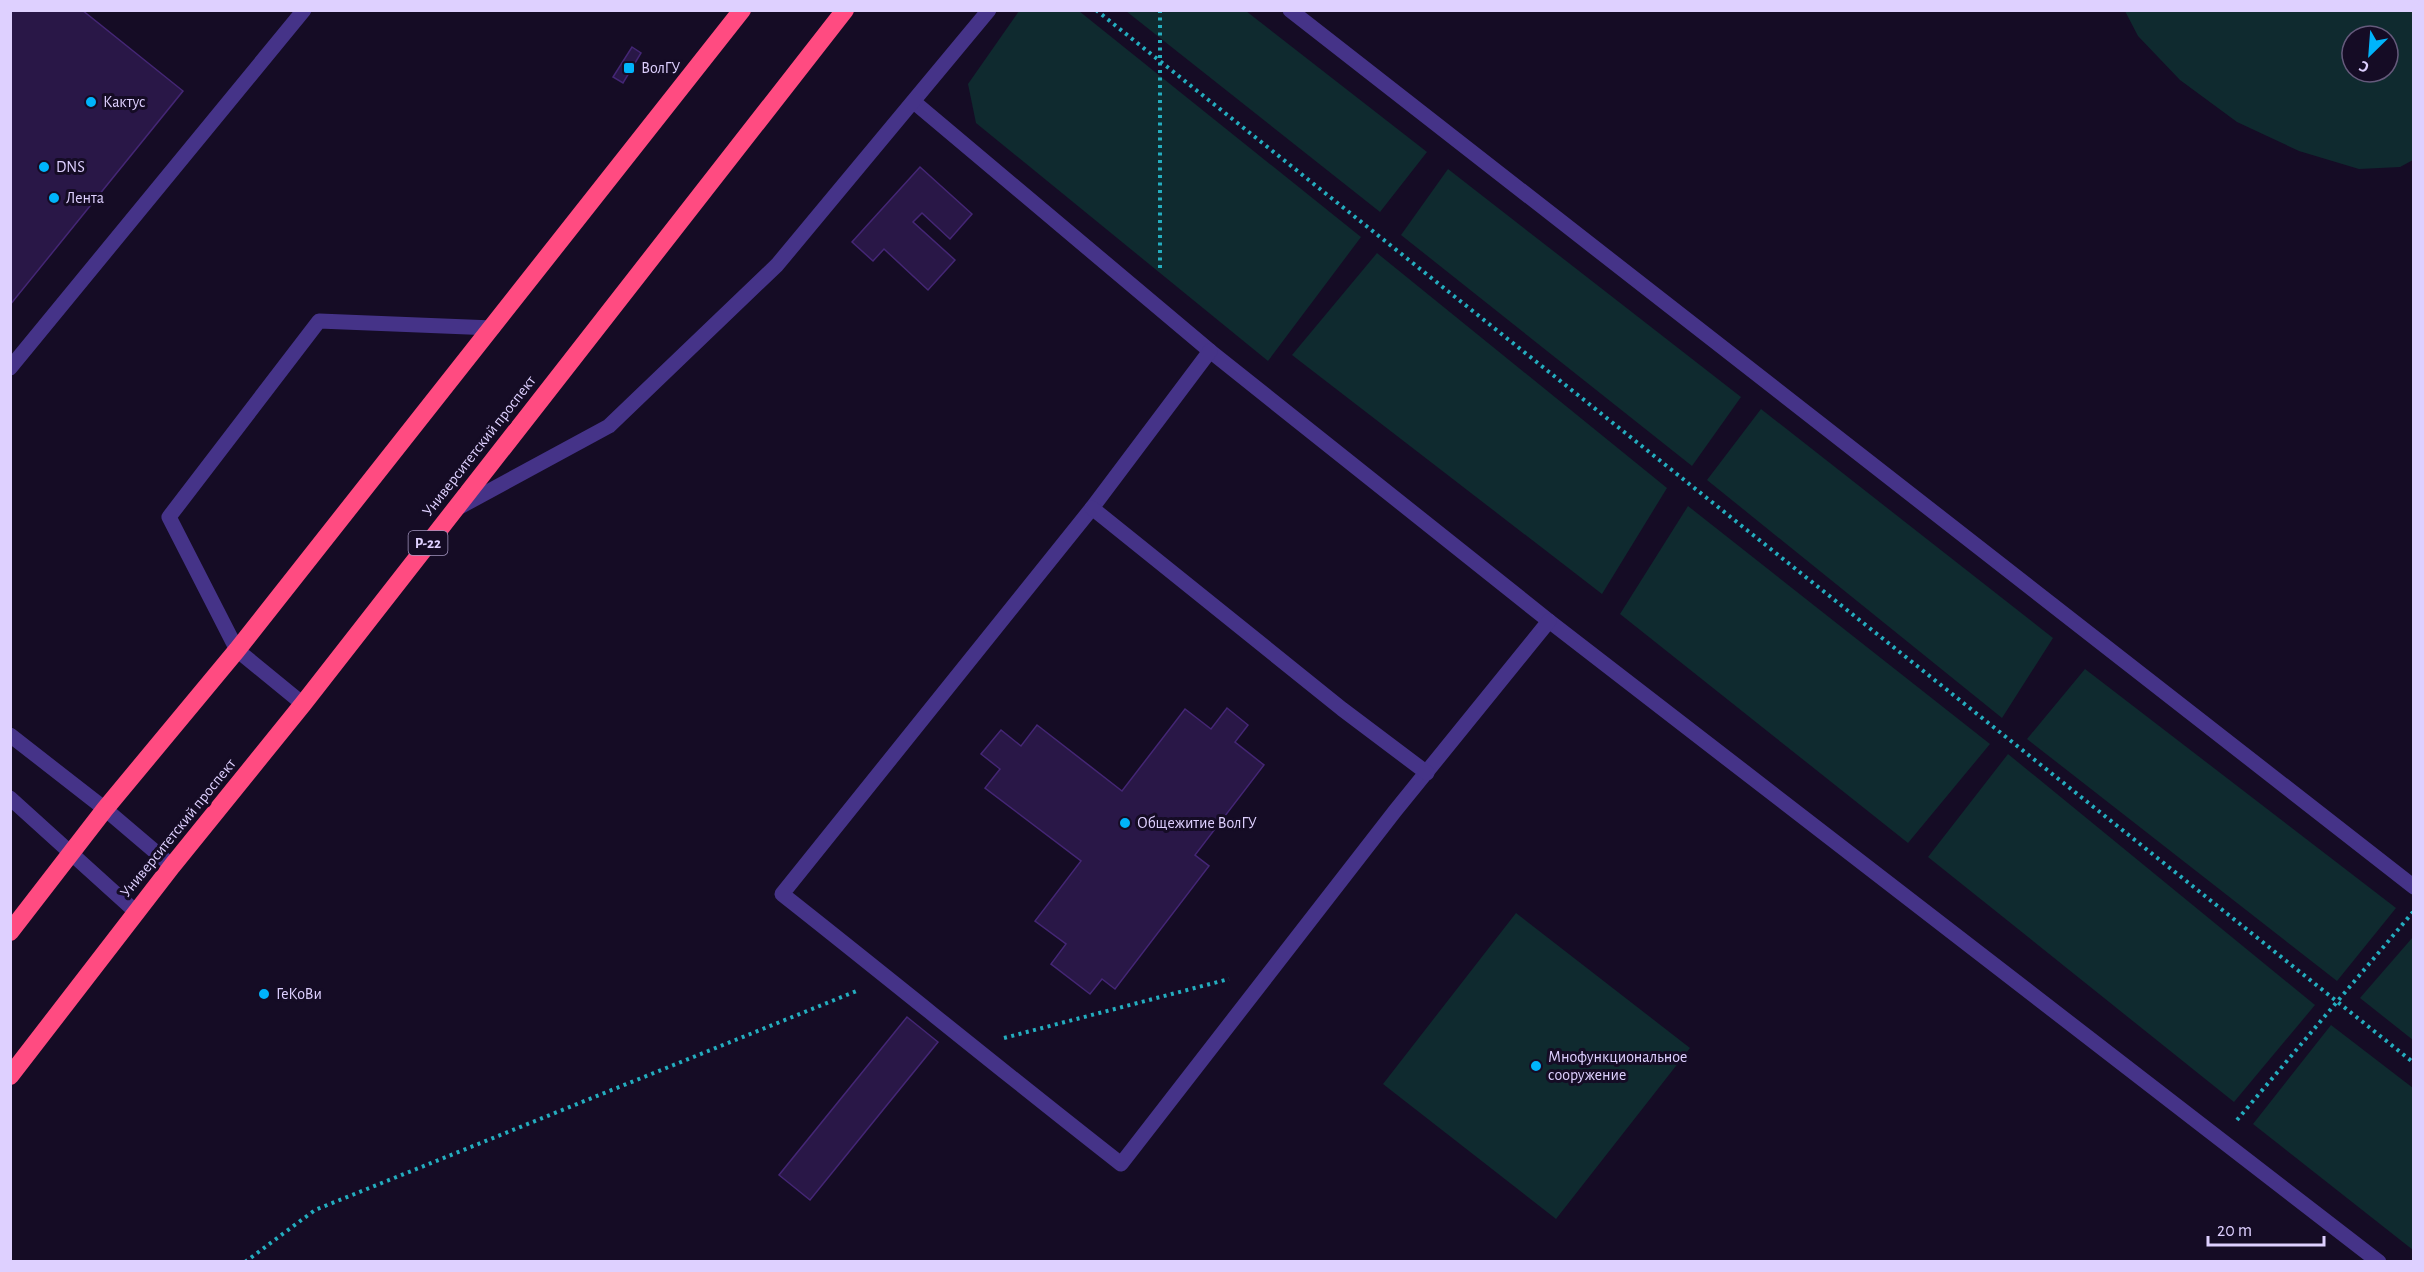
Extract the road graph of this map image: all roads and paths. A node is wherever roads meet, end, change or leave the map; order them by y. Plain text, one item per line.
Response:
1 (304, 10) edge
2 (742, 10) edge
3 (845, 10) edge
4 (989, 10) edge
5 (1096, 10) edge
6 (1160, 10) edge
7 (1290, 10) edge
8 (1160, 62) junction
9 (914, 102) junction
10 (1163, 311) junction
11 (493, 328) junction
12 (1210, 351) junction
13 (10, 368) edge
14 (1092, 508) junction
15 (453, 511) junction
16 (1549, 621) junction
17 (237, 650) junction
18 (303, 704) junction
19 (10, 735) edge
20 (1427, 773) junction
21 (10, 798) edge
22 (105, 809) junction
23 (72, 852) junction
24 (172, 866) junction
25 (2414, 887) edge
26 (136, 912) junction
27 (2414, 912) edge
28 (10, 932) edge
29 (1269, 973) junction
30 (888, 978) junction
31 (2338, 1003) junction
32 (971, 1046) junction
33 (2414, 1063) edge
34 (10, 1076) edge
35 (2221, 1139) junction
36 (245, 1262) edge
37 (2379, 1262) edge

1 - 13 street
2 - 11 highway
3 - 15 highway, Университетский проспект / Р-22
4 - 9 street
5 - 8 path
6 - 8 path
7 - 25 street
8 - 10 path
8 - 31 path
9 - 10 street
9 - 15 street
10 - 12 street
11 - 17 highway
11 - 17 street
12 - 14 street
12 - 16 street
14 - 20 street
14 - 30 street
15 - 18 highway, Университетский проспект / Р-22
16 - 20 street
16 - 35 street
17 - 18 street
17 - 22 highway
18 - 24 highway, Университетский проспект / Р-22
19 - 22 street
20 - 29 street
21 - 23 street
22 - 23 highway
22 - 24 street
23 - 26 street
23 - 28 highway
24 - 26 highway, Университетский проспект / Р-22
26 - 34 highway, Университетский проспект / Р-22
27 - 31 path
29 - 32 path
29 - 32 street
30 - 32 street
30 - 36 path
31 - 33 path
31 - 35 path
35 - 37 street

